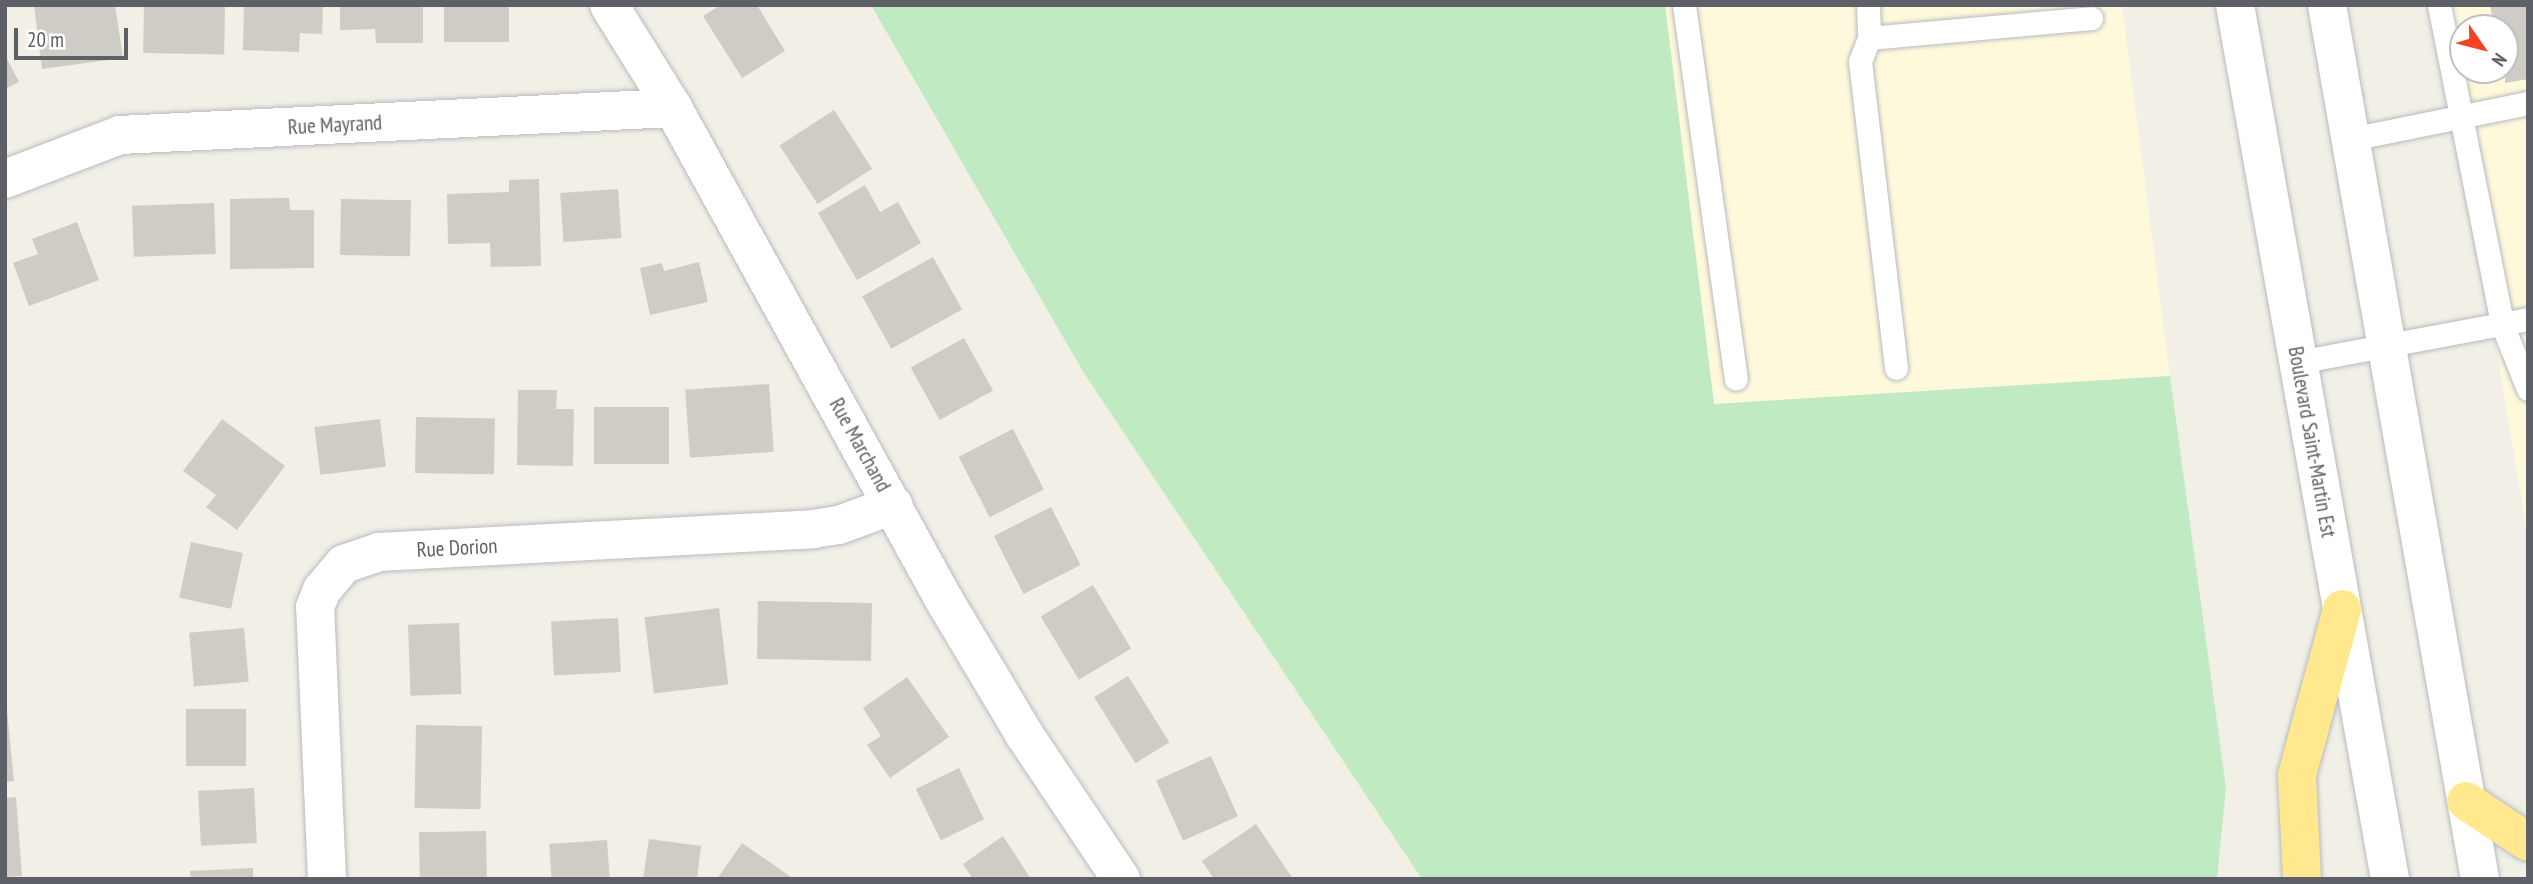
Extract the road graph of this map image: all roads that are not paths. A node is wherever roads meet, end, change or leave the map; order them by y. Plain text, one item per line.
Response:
1 (609, 5) edge
2 (1684, 5) edge
3 (1868, 5) edge
4 (2235, 5) edge
5 (2327, 5) edge
6 (2439, 5) edge
7 (2091, 18) dead end
8 (1869, 38) junction
9 (2528, 103) edge
10 (673, 108) junction
11 (2460, 117) junction
12 (2351, 139) junction
13 (5, 179) edge
14 (2528, 319) edge
15 (2502, 324) junction
16 (2388, 346) junction
17 (2298, 362) junction
18 (1896, 368) dead end
19 (1736, 378) dead end
20 (2528, 389) edge
21 (893, 505) junction
22 (2342, 609) junction
23 (2466, 802) junction
24 (2528, 842) edge
25 (327, 879) edge
26 (1121, 879) edge
27 (2302, 879) edge
28 (2390, 879) edge
29 (2480, 879) edge

1 - 10 street, Rue Marchand
2 - 19 lane
3 - 8 lane
4 - 17 street, Boulevard Saint-Martin Est
5 - 12 street
6 - 11 lane
7 - 8 lane
8 - 18 lane
9 - 11 lane
10 - 13 street, Rue Mayrand
10 - 21 street, Rue Marchand
11 - 12 lane
11 - 15 lane
12 - 16 street
14 - 15 lane
15 - 16 lane
15 - 20 lane
16 - 17 lane
16 - 23 street
17 - 22 street, Boulevard Saint-Martin Est
21 - 25 street, Rue Dorion
21 - 26 street, Rue Marchand
22 - 27 highway
22 - 28 street, Boulevard Saint-Martin Est
23 - 24 highway
23 - 29 street

